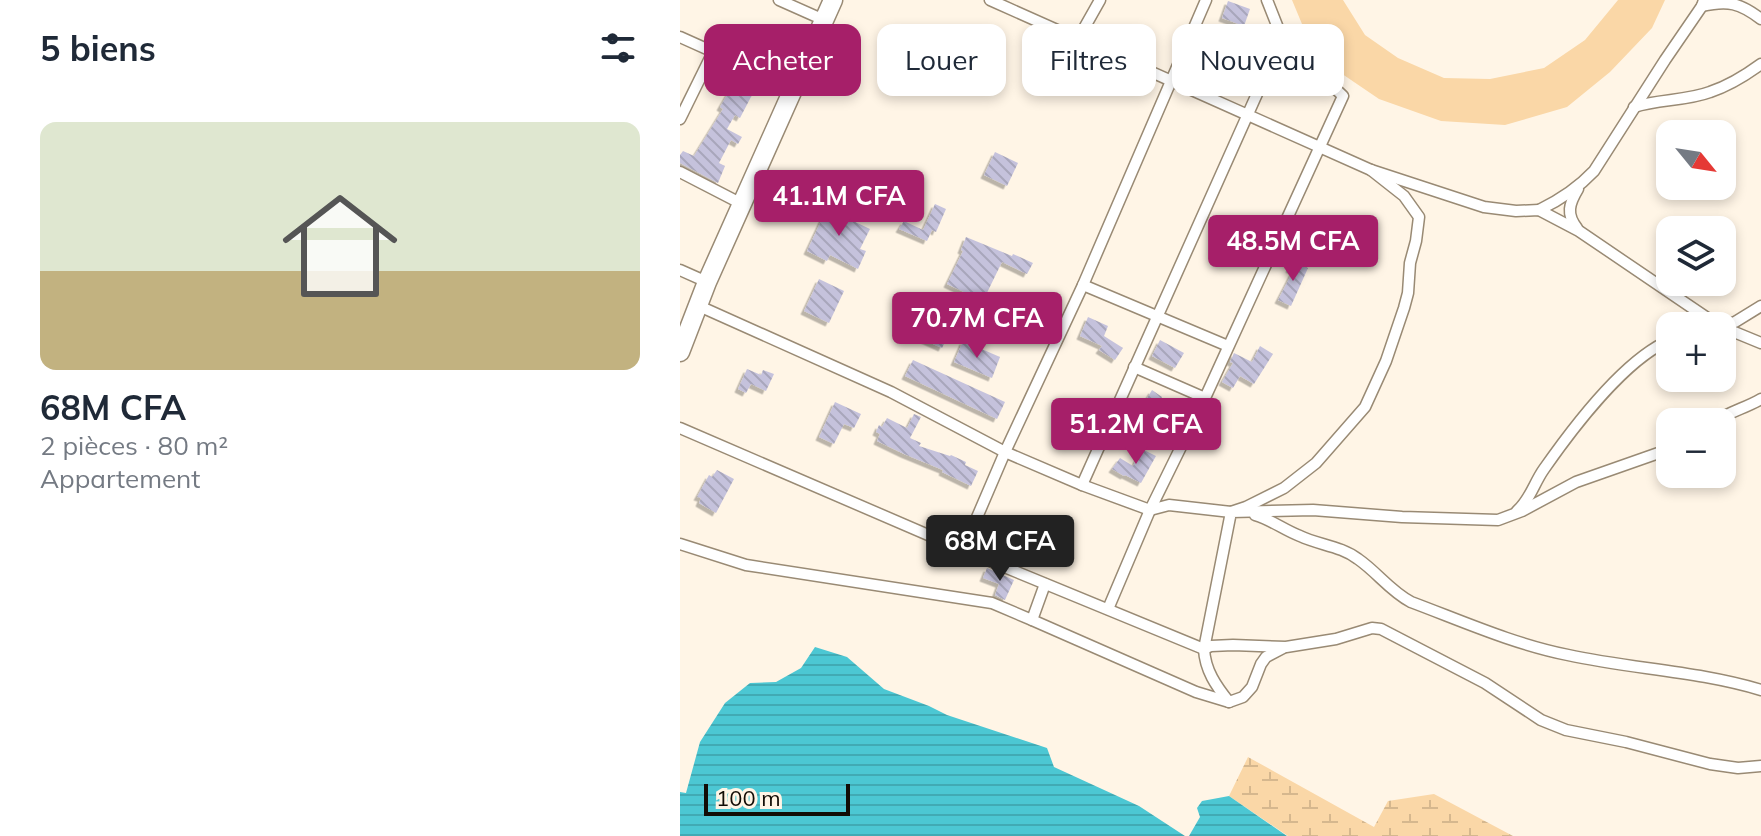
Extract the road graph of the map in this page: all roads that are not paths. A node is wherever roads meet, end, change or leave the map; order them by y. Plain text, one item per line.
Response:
1 (779, 0) edge
2 (833, 0) edge
3 (990, 0) edge
4 (1100, 0) edge
5 (1206, 0) edge
6 (1267, 0) edge
7 (1703, 3) edge
8 (1007, 4) edge
9 (1761, 19) edge
10 (824, 20) junction
11 (822, 24) edge
12 (1048, 24) edge
13 (1086, 24) edge
14 (1276, 24) edge
15 (680, 37) edge
16 (704, 48) edge
17 (1761, 64) edge
18 (704, 70) edge
19 (1156, 75) edge
20 (1170, 81) junction
21 (789, 96) edge
22 (1256, 96) edge
23 (1343, 96) edge
24 (1634, 107) junction
25 (1247, 116) junction
26 (680, 119) edge
27 (1319, 148) junction
28 (1371, 170) junction
29 (680, 172) edge
30 (1581, 184) junction
31 (742, 204) junction
32 (1539, 210) junction
33 (1579, 231) junction
34 (680, 270) edge
35 (707, 282) junction
36 (1083, 285) junction
37 (699, 306) junction
38 (1761, 306) edge
39 (1700, 312) edge
40 (1157, 316) junction
41 (1736, 321) edge
42 (1736, 333) edge
43 (1747, 338) junction
44 (682, 342) edge
45 (1761, 343) edge
46 (1228, 346) junction
47 (1656, 348) edge
48 (1761, 350) edge
49 (1134, 367) junction
50 (1205, 398) junction
51 (1761, 399) edge
52 (1736, 412) edge
53 (680, 428) edge
54 (1005, 452) junction
55 (1656, 454) edge
56 (1082, 485) junction
57 (1150, 510) junction
58 (1231, 512) junction
59 (1250, 513) junction
60 (1513, 515) junction
61 (680, 544) edge
62 (963, 550) junction
63 (1045, 584) junction
64 (1108, 609) junction
65 (1032, 620) junction
66 (1286, 647) junction
67 (1204, 649) junction
68 (1761, 690) edge
69 (1229, 702) junction
70 (1761, 766) edge

1 - 10 street
2 - 10 highway
3 - 8 street
4 - 13 street
5 - 20 street
6 - 14 street
7 - 9 street
7 - 24 street
8 - 12 street
10 - 11 highway
15 - 16 street
17 - 24 street
18 - 26 street
19 - 20 street
20 - 25 street
20 - 36 street
21 - 31 highway
22 - 25 street
23 - 27 street
24 - 30 street
25 - 27 street
25 - 40 street
27 - 28 street
27 - 46 street
28 - 32 street
28 - 58 street
29 - 31 street
30 - 32 street
30 - 33 street
31 - 35 highway
32 - 33 street
33 - 39 street
34 - 35 street
35 - 37 highway
36 - 40 street
36 - 54 street
37 - 44 highway
37 - 54 street
38 - 41 street
40 - 46 street
40 - 49 street
42 - 43 street
43 - 45 street
43 - 48 street
46 - 50 street
47 - 60 street
49 - 50 street
49 - 56 street
50 - 57 street
51 - 52 street
53 - 62 street
54 - 56 street
54 - 62 street
55 - 60 street
56 - 57 street
57 - 58 street
57 - 64 street
58 - 59 street
58 - 67 street
59 - 60 street
59 - 68 street
61 - 65 street
62 - 63 street
63 - 64 street
63 - 65 street
64 - 67 street
65 - 69 street
66 - 67 street
66 - 69 street
66 - 70 street
67 - 69 street

